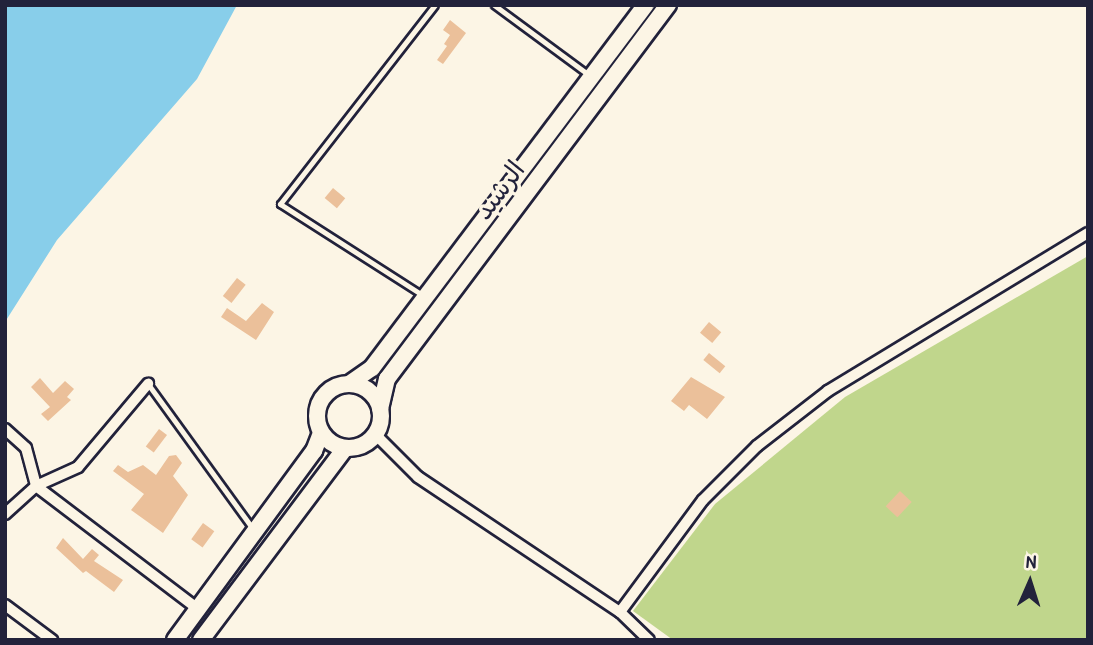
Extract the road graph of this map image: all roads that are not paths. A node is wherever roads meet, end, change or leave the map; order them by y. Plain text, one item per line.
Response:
1 (435, 5) edge
2 (494, 5) edge
3 (646, 5) edge
4 (668, 5) edge
5 (591, 77) junction
6 (1088, 233) edge
7 (425, 297) junction
8 (148, 384) joint
9 (349, 384) junction
10 (380, 409) junction
11 (5, 429) edge
12 (321, 433) junction
13 (376, 435) junction
14 (345, 448) junction
15 (36, 486) junction
16 (5, 514) edge
17 (254, 532) junction
18 (5, 605) edge
19 (198, 609) junction
20 (620, 612) junction
21 (51, 640) edge
22 (175, 640) edge
23 (201, 640) edge
24 (649, 640) edge

1 - 7 lane
2 - 5 lane
3 - 5 street, الرشيد
4 - 10 street, الرشيد
5 - 7 street, الرشيد
6 - 20 street
7 - 9 street, الرشيد
8 - 15 street
8 - 17 lane
9 - 10 street
9 - 12 street
10 - 13 street
11 - 15 street
12 - 14 street
12 - 17 street
13 - 14 street
13 - 20 street
14 - 23 street
15 - 16 street
15 - 19 street
17 - 19 street
18 - 21 street
19 - 22 street
20 - 24 street

